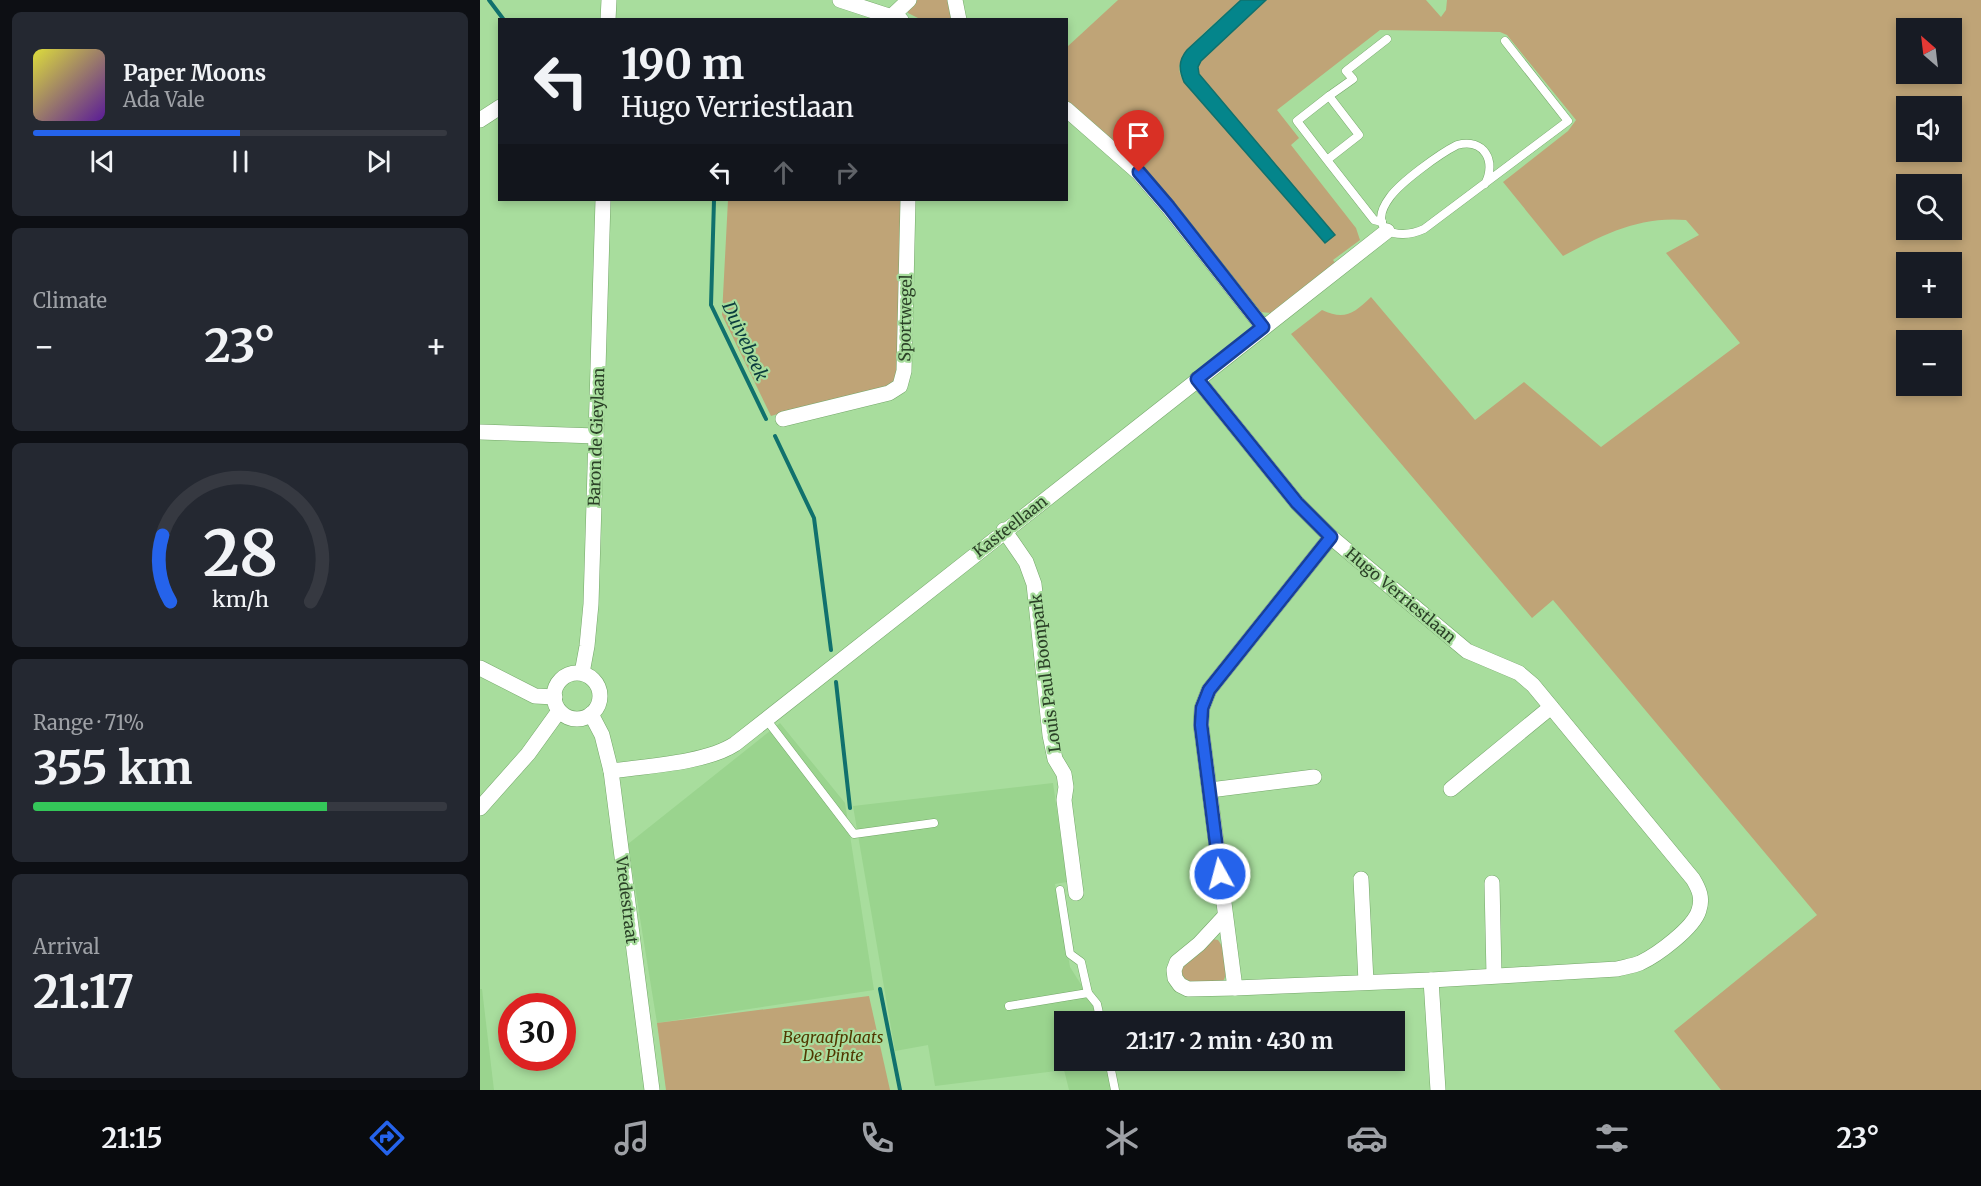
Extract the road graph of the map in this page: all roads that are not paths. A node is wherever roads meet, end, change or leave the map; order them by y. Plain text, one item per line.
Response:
1 (609, 0) edge
2 (840, 0) edge
3 (909, 0) edge
4 (955, 0) edge
5 (608, 18) edge
6 (897, 18) edge
7 (959, 18) edge
8 (1387, 39) dead end
9 (1504, 41) dead end
10 (1329, 96) junction
11 (498, 108) edge
12 (1068, 111) edge
13 (480, 120) edge
14 (1327, 160) junction
15 (1485, 184) junction
16 (603, 201) edge
17 (908, 201) edge
18 (1385, 226) junction
19 (1263, 327) junction
20 (1197, 379) junction
21 (783, 419) dead end
22 (480, 432) edge
23 (596, 436) junction
24 (1004, 530) junction
25 (1331, 537) junction
26 (480, 668) edge
27 (582, 673) junction
28 (557, 704) junction
29 (1551, 707) junction
30 (591, 714) junction
31 (766, 719) junction
32 (610, 771) junction
33 (1314, 777) dead end
34 (1451, 789) dead end
35 (1210, 790) junction
36 (480, 808) edge
37 (933, 823) dead end
38 (1360, 879) dead end
39 (1492, 883) dead end
40 (1060, 890) dead end
41 (1076, 893) dead end
42 (1225, 916) junction
43 (1494, 975) junction
44 (1431, 980) junction
45 (1366, 982) junction
46 (1235, 988) junction
47 (1088, 993) junction
48 (1009, 1006) dead end
49 (1099, 1011) edge
50 (1111, 1071) edge
51 (652, 1090) edge
52 (1115, 1090) edge
53 (1438, 1090) edge

1 - 5 street
2 - 6 street
3 - 6 street
4 - 7 street
8 - 10 lane
9 - 15 lane
10 - 14 lane
10 - 14 lane
11 - 13 street
12 - 19 street
14 - 18 lane
15 - 18 lane
15 - 18 lane
16 - 23 street, Baron de Gieylaan
17 - 21 street, Sportwegel
18 - 19 street, Kasteellaan
19 - 20 street, Kasteellaan
20 - 24 street, Kasteellaan
20 - 25 street, Hugo Verriestlaan
22 - 23 street
23 - 27 street, Baron de Gieylaan
24 - 31 street, Kasteellaan
24 - 41 street, Louis Paul Boonpark
25 - 29 street, Hugo Verriestlaan
25 - 35 street
26 - 28 street
27 - 28 street
27 - 30 street
28 - 30 street
28 - 36 street
29 - 34 street
29 - 43 street, Hugo Verriestlaan
30 - 32 street, Vredestraat
31 - 32 street, Kasteellaan
31 - 37 lane
32 - 51 street, Vredestraat
33 - 35 street
35 - 42 street
38 - 45 street
39 - 43 street
40 - 47 lane
42 - 46 street
42 - 46 street, Hugo Verriestlaan
43 - 44 street, Hugo Verriestlaan
44 - 45 street, Hugo Verriestlaan
44 - 53 street
45 - 46 street, Hugo Verriestlaan
47 - 48 lane
47 - 49 lane
50 - 52 lane

